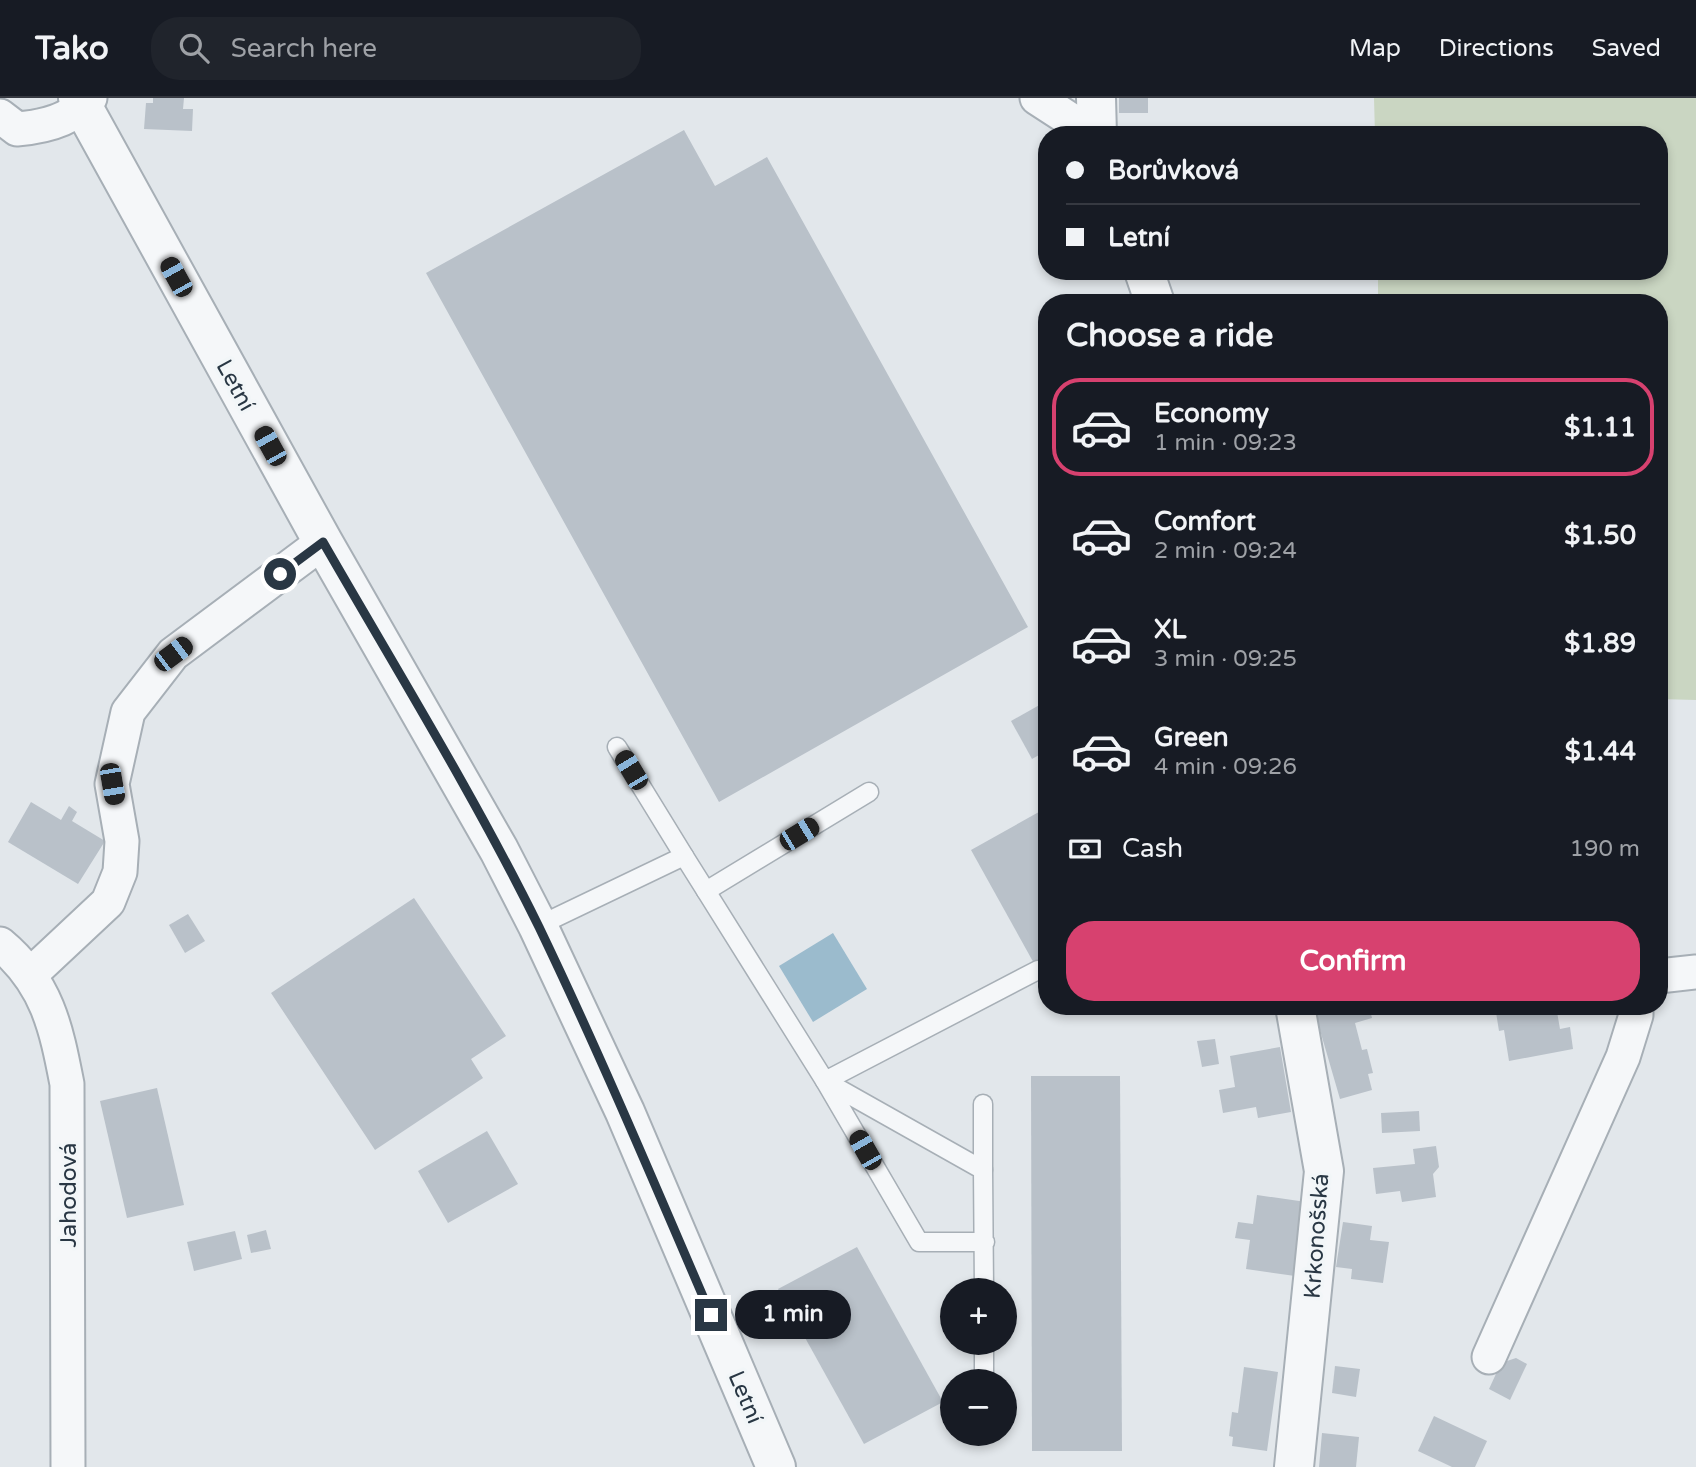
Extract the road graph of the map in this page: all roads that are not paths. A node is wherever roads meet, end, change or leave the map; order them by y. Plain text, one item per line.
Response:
1 (1037, 98) edge
2 (1096, 98) edge
3 (84, 101) edge
4 (0, 116) edge
5 (1081, 126) edge
6 (1095, 126) edge
7 (323, 542) junction
8 (617, 747) dead end
9 (869, 792) dead end
10 (684, 856) junction
11 (706, 891) junction
12 (538, 926) junction
13 (0, 944) edge
14 (1038, 970) dead end
15 (1696, 972) edge
16 (30, 975) junction
17 (1668, 975) edge
18 (1297, 1015) edge
19 (1636, 1015) edge
20 (825, 1081) junction
21 (982, 1104) dead end
22 (983, 1170) junction
23 (985, 1242) junction
24 (985, 1278) edge
25 (1489, 1357) dead end
26 (68, 1467) edge
27 (776, 1467) edge
28 (1294, 1467) edge

1 - 5 street
2 - 6 street
3 - 4 street
3 - 7 street, Letní
7 - 12 street, Letní
7 - 16 street
8 - 10 lane
9 - 11 lane
10 - 11 lane
10 - 12 lane
11 - 20 lane
12 - 27 street, Letní
13 - 16 street, Jahodová
14 - 20 lane
15 - 17 street
16 - 26 street, Jahodová
18 - 28 street, Krkonošská
19 - 25 street
20 - 22 lane
20 - 23 lane
21 - 22 lane
22 - 23 lane
23 - 24 lane

